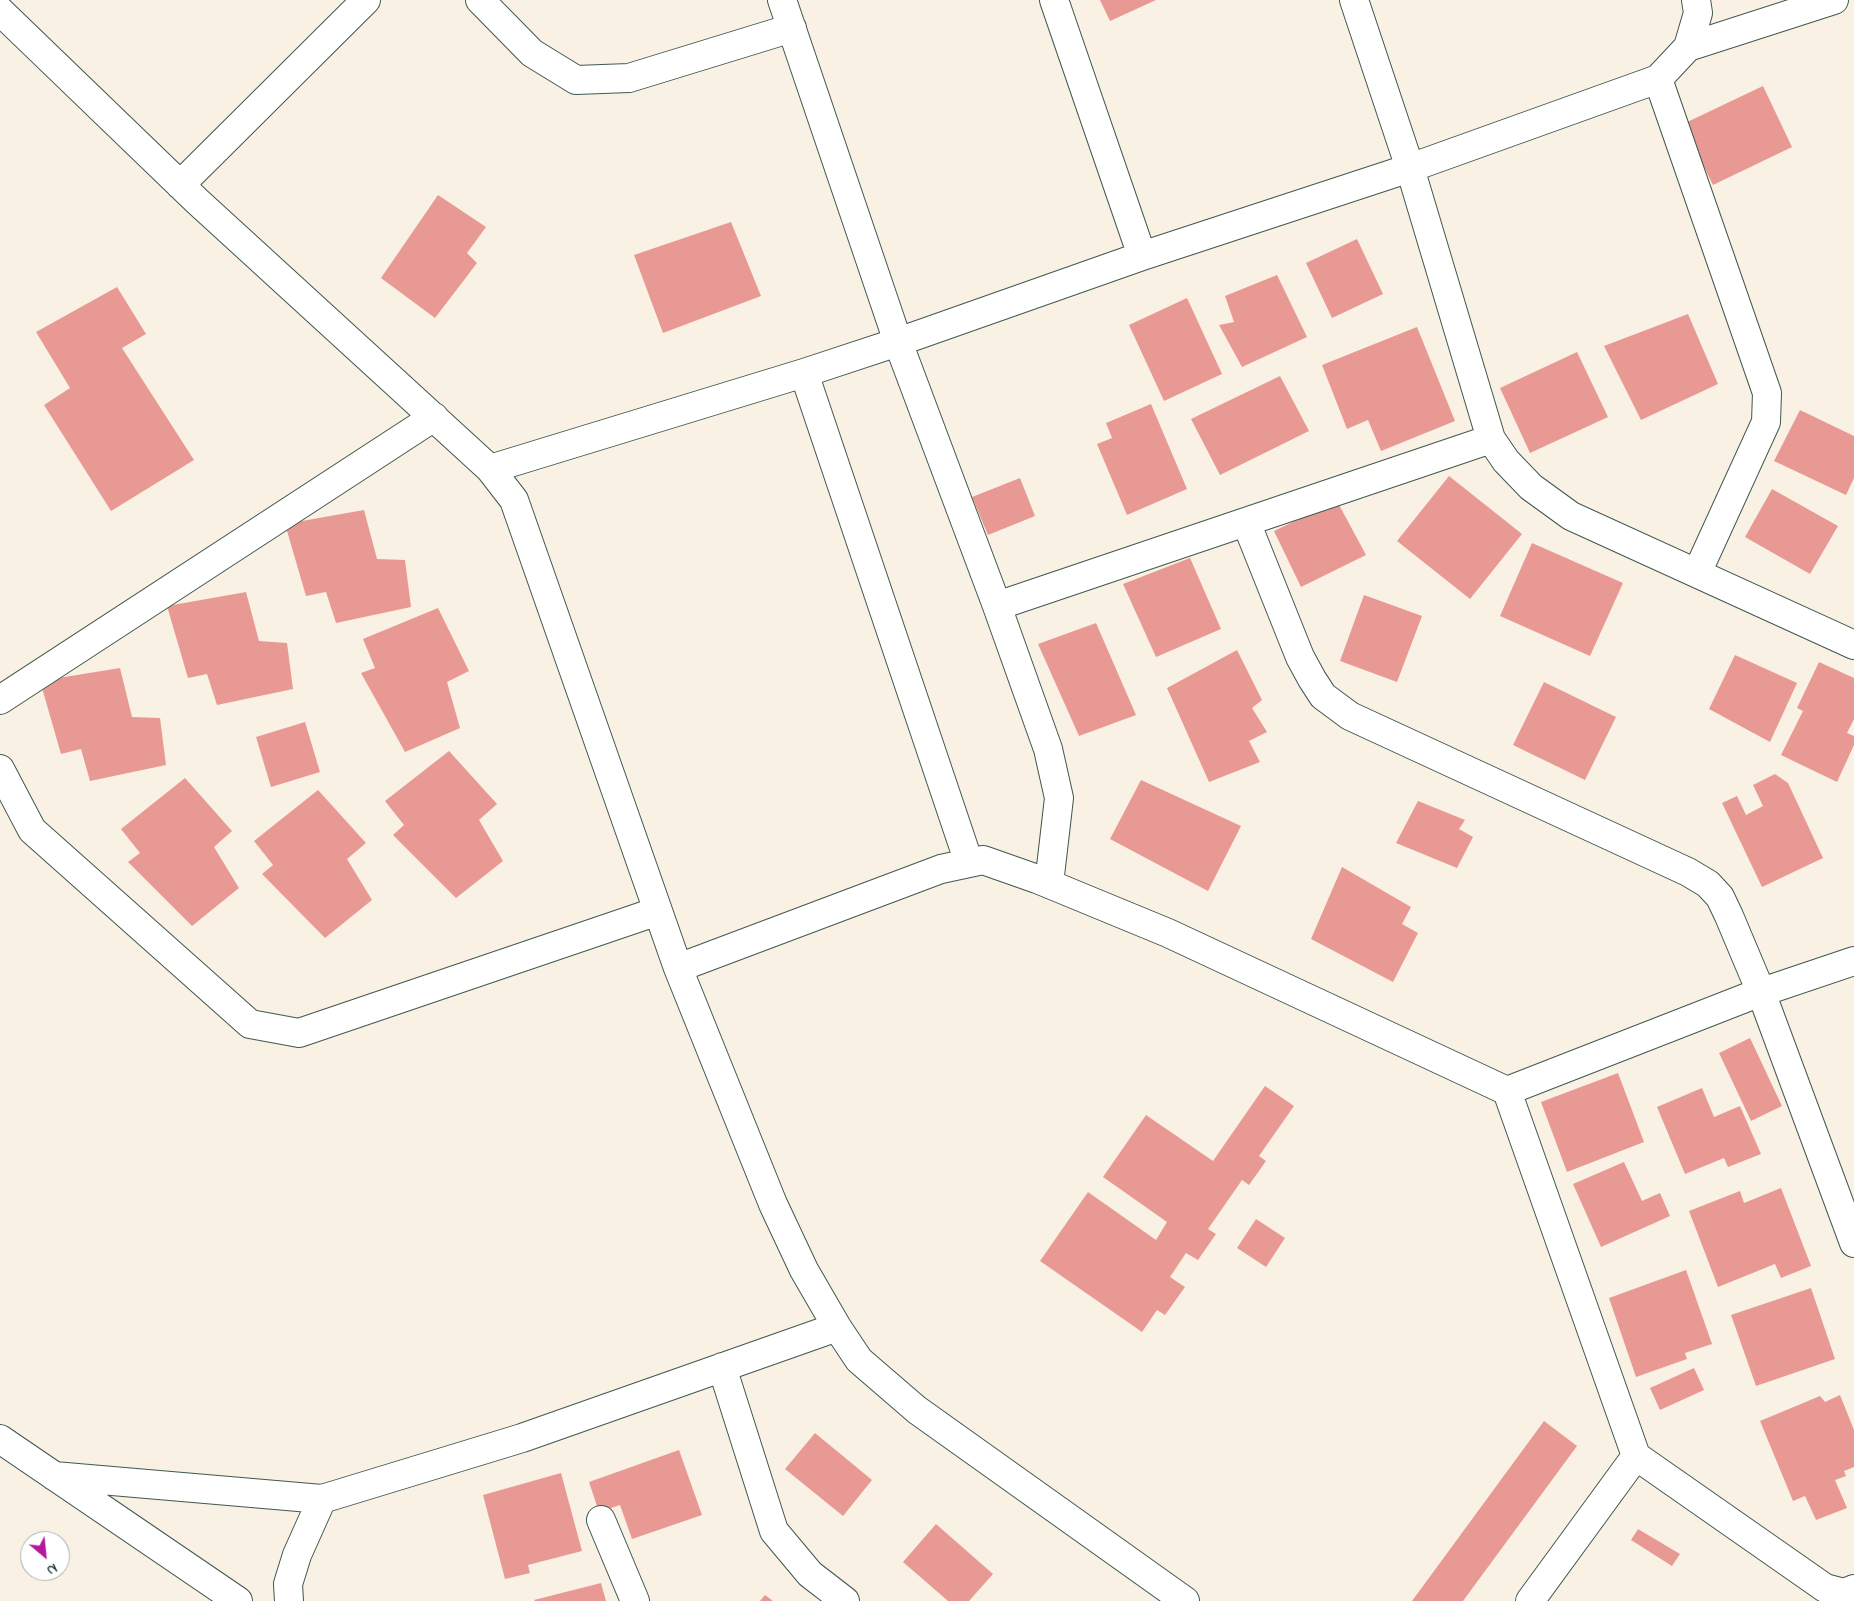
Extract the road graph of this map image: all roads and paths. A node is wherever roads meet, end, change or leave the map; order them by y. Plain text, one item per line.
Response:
1 (366, 0) edge
2 (480, 0) edge
3 (782, 0) edge
4 (1054, 0) edge
5 (1354, 0) edge
6 (1696, 0) edge
7 (1834, 0) edge
8 (0, 11) edge
9 (792, 28) junction
10 (1688, 47) junction
11 (1658, 79) junction
12 (1410, 168) junction
13 (180, 185) junction
14 (1142, 256) junction
15 (898, 342) junction
16 (804, 373) junction
17 (434, 417) junction
18 (1491, 438) junction
19 (490, 469) junction
20 (1246, 522) junction
21 (1697, 574) junction
22 (997, 606) junction
23 (1854, 645) edge
24 (0, 700) edge
25 (0, 769) edge
26 (969, 864) junction
27 (1049, 884) junction
28 (658, 911) junction
29 (1854, 961) edge
30 (678, 968) junction
31 (1761, 992) junction
32 (1507, 1091) junction
33 (1854, 1243) edge
34 (837, 1327) junction
35 (722, 1367) junction
36 (0, 1439) edge
37 (1636, 1456) junction
38 (54, 1476) junction
39 (322, 1499) junction
40 (600, 1520) dead end
41 (1854, 1589) edge
42 (238, 1601) edge
43 (290, 1601) edge
44 (635, 1601) edge
45 (845, 1601) edge
46 (1184, 1601) edge
47 (1530, 1601) edge

1 - 13 street
2 - 9 street
3 - 9 street
4 - 14 street
5 - 12 street
6 - 10 street
7 - 10 street
8 - 13 street
9 - 15 street
10 - 11 street
11 - 12 street
11 - 21 street
12 - 14 street
12 - 18 street
13 - 17 street
14 - 15 street
15 - 16 street
15 - 22 street
16 - 19 street
16 - 26 street
17 - 19 street
17 - 24 street
18 - 20 street
18 - 21 street
19 - 28 street
20 - 22 street
20 - 31 street
21 - 23 street
22 - 27 street
25 - 28 street
26 - 27 street
26 - 30 street
27 - 32 street
28 - 30 street
29 - 31 street
30 - 34 street
31 - 32 street
31 - 33 street
32 - 37 street
34 - 35 street
34 - 46 street
35 - 39 street
35 - 45 street
36 - 38 street
37 - 41 street
37 - 47 street
38 - 39 street
38 - 42 street
39 - 43 street
40 - 44 street

